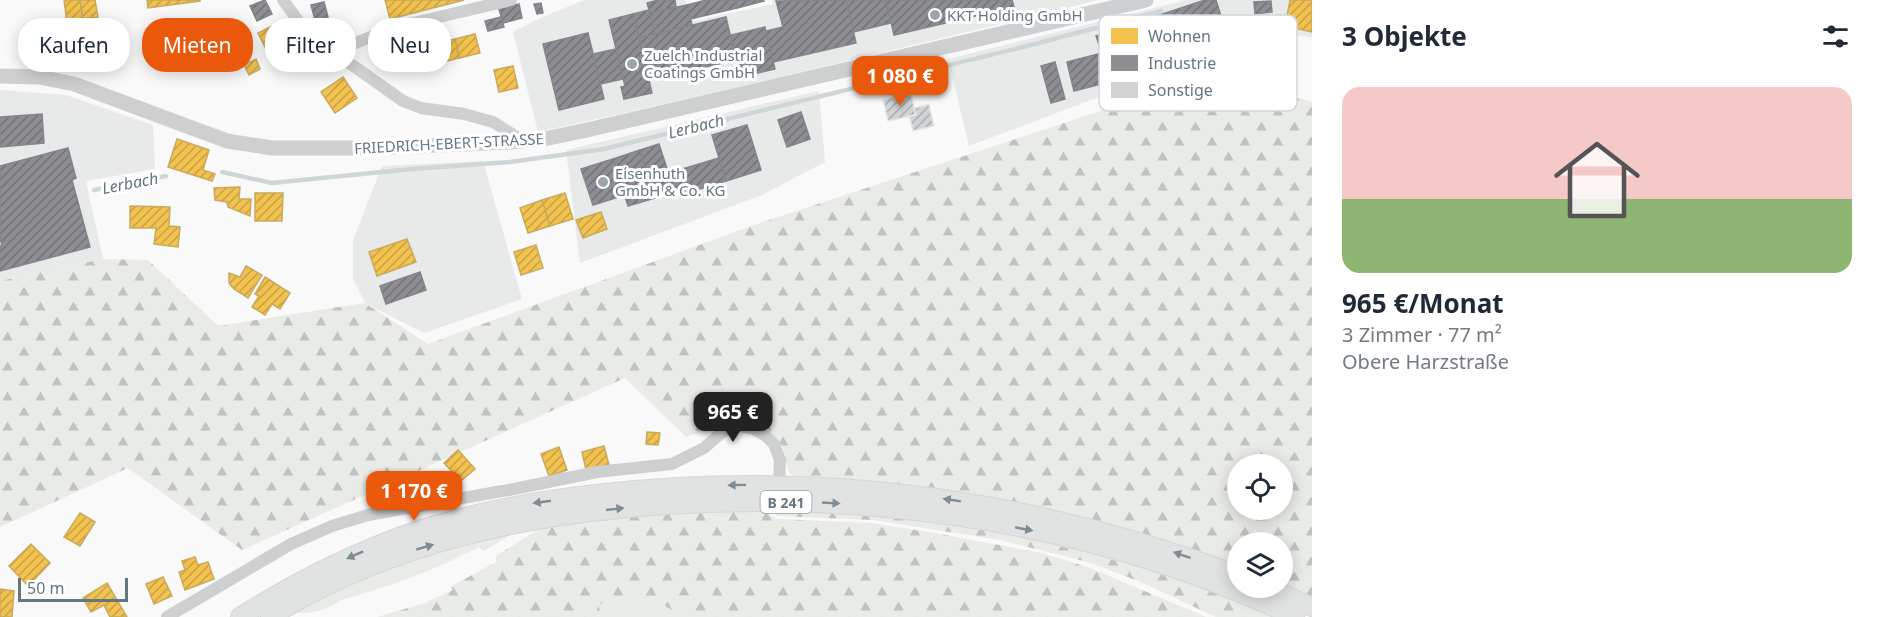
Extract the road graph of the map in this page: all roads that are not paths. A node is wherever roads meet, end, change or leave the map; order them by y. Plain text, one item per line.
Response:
1 (283, 0) edge
2 (511, 0) edge
3 (1146, 0) edge
4 (297, 18) edge
5 (356, 43) edge
6 (356, 68) edge
7 (0, 76) edge
8 (523, 141) junction
9 (779, 484) junction
10 (1227, 571) edge
11 (1292, 598) edge
12 (1312, 607) edge
13 (167, 617) edge
14 (240, 617) edge
15 (270, 617) edge
16 (1295, 617) edge

1 - 4 street
2 - 5 street
3 - 8 street, FRIEDRICH-EBERT-STRASSE
6 - 8 street
7 - 8 street, FRIEDRICH-EBERT-STRASSE
10 -> 9 main road, B 241
9 - 13 street
9 -> 14 main road, B 241
11 - 12 main road
15 -> 16 main road, B 241

